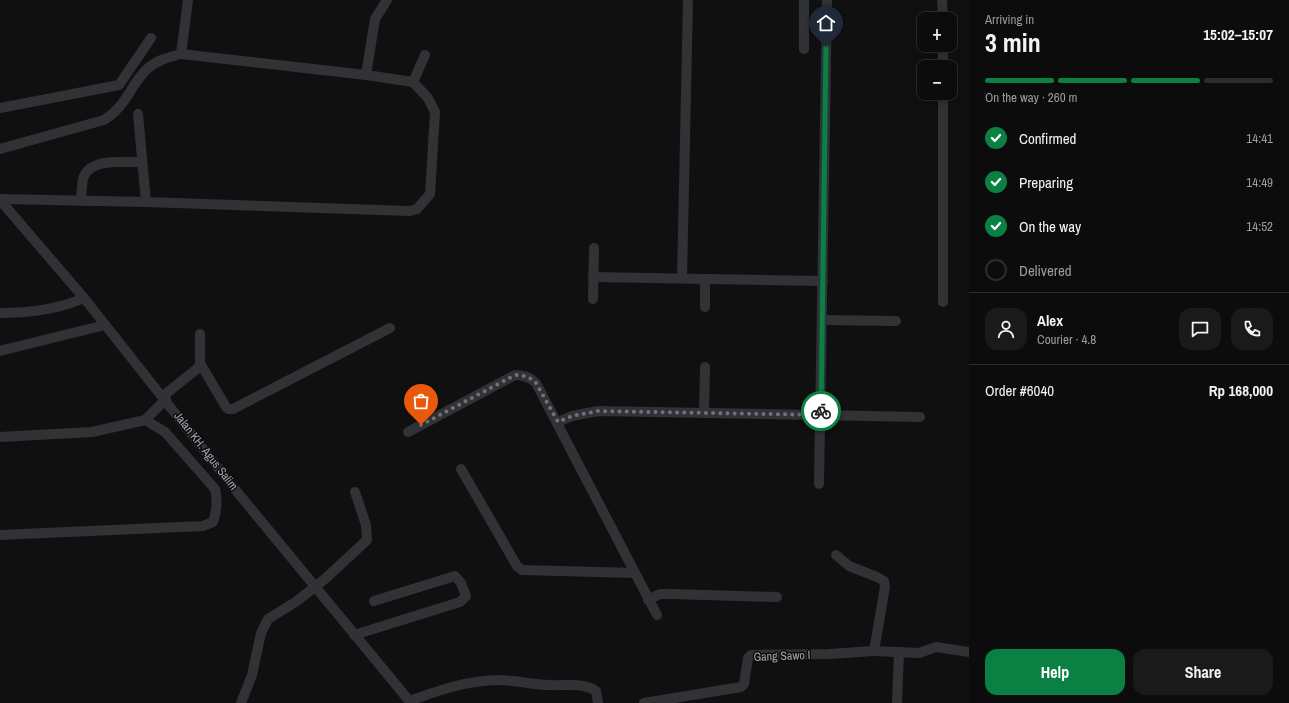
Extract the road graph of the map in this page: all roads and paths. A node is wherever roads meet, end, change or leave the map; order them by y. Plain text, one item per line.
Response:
1 (188, 0) edge
2 (388, 0) edge
3 (688, 0) edge
4 (804, 0) edge
5 (827, 0) edge
6 (942, 0) edge
7 (943, 12) edge
8 (151, 38) dead end
9 (804, 49) dead end
10 (181, 54) junction
11 (425, 55) dead end
12 (366, 75) junction
13 (413, 82) junction
14 (943, 100) edge
15 (0, 108) edge
16 (138, 114) dead end
17 (0, 149) edge
18 (142, 162) junction
19 (0, 200) edge
20 (81, 201) junction
21 (146, 202) junction
22 (594, 248) dead end
23 (593, 277) junction
24 (682, 278) junction
25 (705, 279) junction
26 (823, 281) junction
27 (84, 298) junction
28 (593, 299) dead end
29 (943, 302) dead end
30 (705, 307) dead end
31 (0, 313) edge
32 (822, 320) junction
33 (896, 321) dead end
34 (105, 325) junction
35 (390, 328) dead end
36 (200, 334) dead end
37 (0, 351) edge
38 (200, 363) junction
39 (705, 367) dead end
40 (165, 397) junction
41 (704, 413) junction
42 (821, 415) junction
43 (920, 417) dead end
44 (145, 420) junction
45 (558, 422) junction
46 (408, 432) dead end
47 (0, 437) edge
48 (461, 469) dead end
49 (820, 484) dead end
50 (355, 492) dead end
51 (0, 535) edge
52 (836, 555) dead end
53 (635, 573) junction
54 (315, 587) junction
55 (777, 597) dead end
56 (648, 600) junction
57 (374, 601) dead end
58 (657, 615) dead end
59 (354, 635) junction
60 (874, 651) junction
61 (899, 652) junction
62 (969, 652) edge
63 (410, 702) edge
64 (241, 703) edge
65 (598, 703) edge
66 (644, 703) edge
67 (897, 703) edge

1 - 10 street
2 - 12 street
3 - 24 street
4 - 9 street
5 - 26 street
6 - 7 street
8 - 15 street
10 - 12 street
10 - 17 street
11 - 13 street
12 - 13 street
13 - 21 street
14 - 29 street
16 - 18 street
18 - 20 street
18 - 21 street
19 - 20 street
19 - 27 street, Jalan KH. Agus Salim
20 - 21 street
22 - 23 street
23 - 24 street
23 - 28 street
24 - 25 street
25 - 26 street
25 - 30 street
26 - 32 street
27 - 31 street
27 - 34 street, Jalan KH. Agus Salim
32 - 33 street
32 - 42 street
34 - 37 street
34 - 40 street, Jalan KH. Agus Salim
35 - 38 street
36 - 38 street
38 - 40 street
39 - 41 street
40 - 44 street
40 - 54 street, Jalan KH. Agus Salim
41 - 42 street
41 - 45 street
42 - 43 street
42 - 49 street
44 - 47 street
44 - 51 street
45 - 46 street
45 - 53 street
48 - 53 street
50 - 54 street
52 - 60 street
53 - 56 street
54 - 59 street, Jalan KH. Agus Salim
54 - 64 street
55 - 56 street
56 - 58 street
57 - 59 street
59 - 63 street, Jalan KH. Agus Salim
60 - 61 street
60 - 66 street, Gang Sawo I
61 - 62 street
61 - 67 street
63 - 65 street

